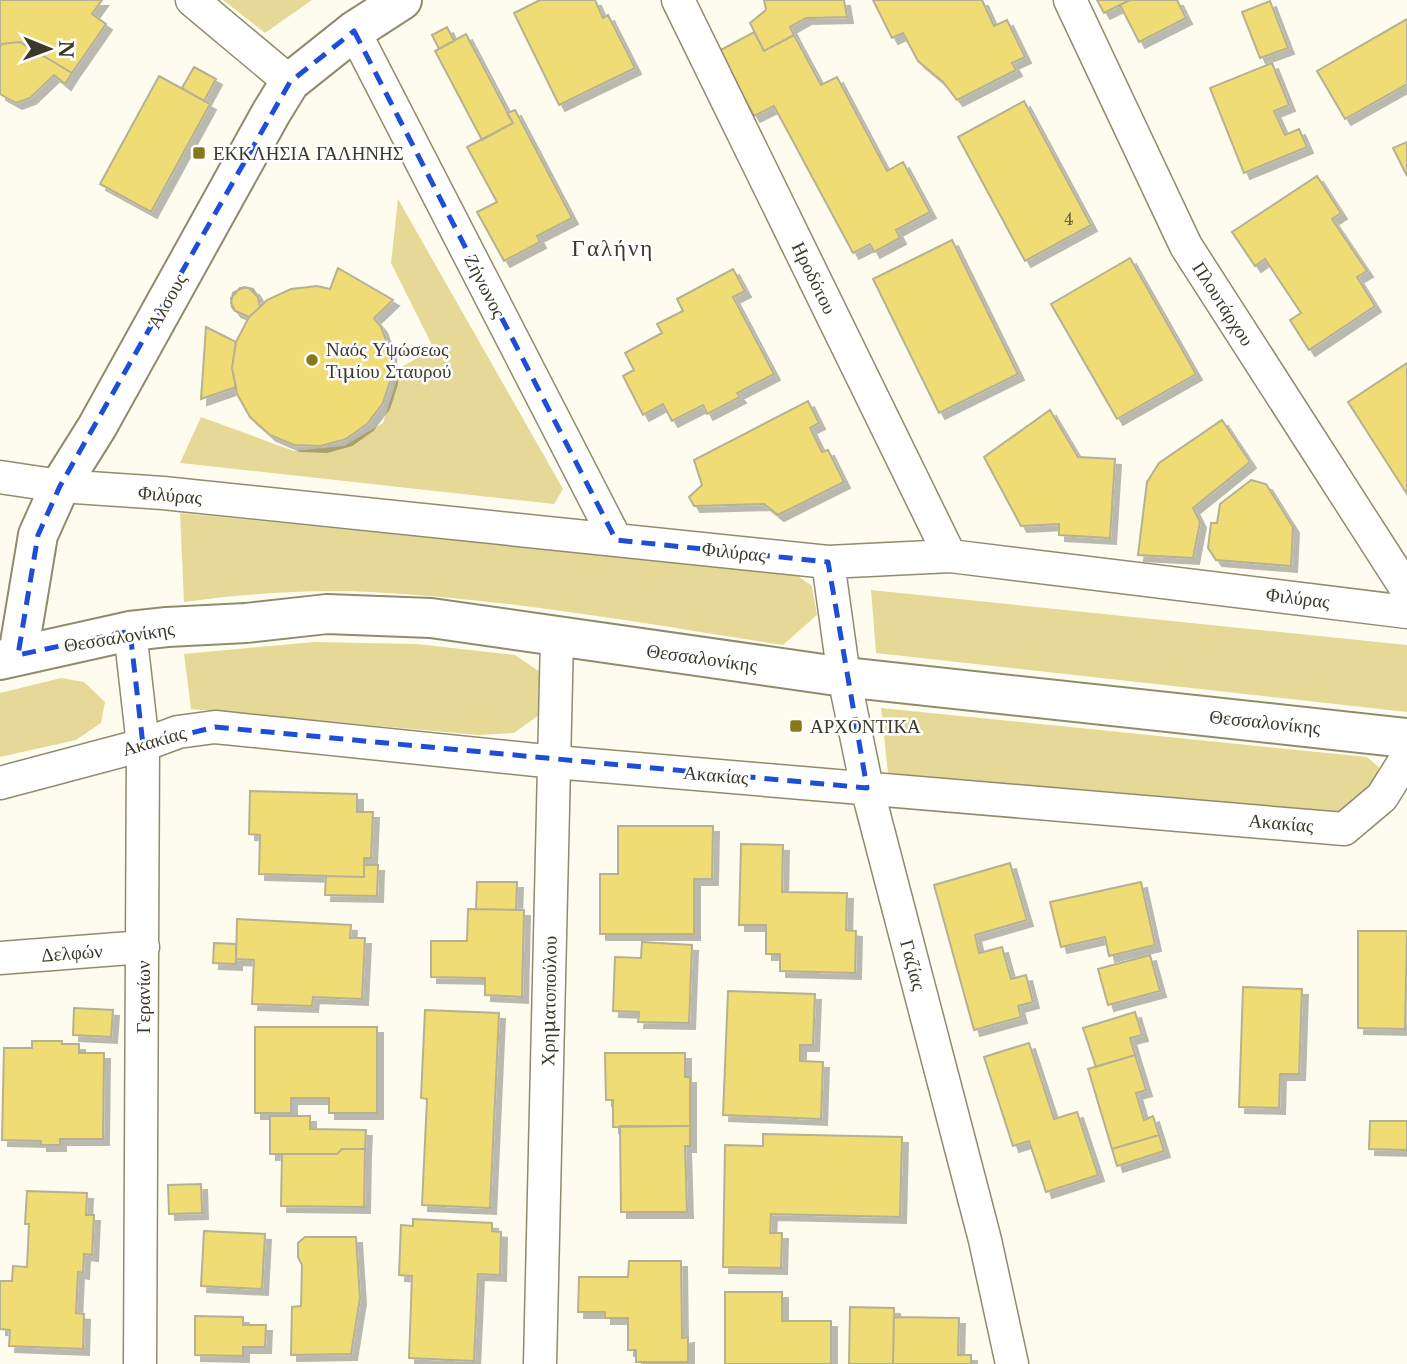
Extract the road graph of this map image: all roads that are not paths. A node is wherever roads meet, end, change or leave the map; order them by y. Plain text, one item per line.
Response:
1 (192, 0) edge
2 (402, 0) edge
3 (678, 0) edge
4 (1070, 0) edge
5 (354, 31) junction
6 (290, 82) junction
7 (0, 477) edge
8 (60, 486) junction
9 (616, 540) junction
10 (950, 556) junction
11 (828, 562) junction
12 (1407, 590) edge
13 (1407, 612) edge
14 (130, 631) junction
15 (557, 638) junction
16 (9, 658) edge
17 (844, 677) junction
18 (1407, 738) edge
19 (143, 745) junction
20 (1407, 757) edge
21 (555, 762) junction
22 (0, 783) edge
23 (867, 788) junction
24 (143, 947) junction
25 (0, 958) edge
26 (140, 1364) edge
27 (540, 1364) edge
28 (1012, 1364) edge

1 - 6 street
2 - 5 main road, Άλσους
3 - 10 street, Ηροδότου
4 - 12 street, Πλουτάρχου
5 - 6 main road, Άλσους
5 - 9 street, Ζήνωνος
6 - 8 main road, Άλσους
7 - 8 street, Φιλύρας
8 - 9 street, Φιλύρας
8 - 16 main road, Άλσους
9 - 11 street, Φιλύρας
10 - 11 street, Φιλύρας
10 - 13 street, Φιλύρας
11 - 17 street, Γαζίας
14 - 15 main road, Θεσσαλονίκης
14 - 16 main road, Θεσσαλονίκης
14 - 19 street, Γερανίων
15 - 17 main road, Θεσσαλονίκης
15 - 21 street, Χρηματοπούλου
17 - 18 main road, Θεσσαλονίκης
17 - 23 street, Γαζίας
19 - 21 street, Ακακίας
19 - 22 street, Ακακίας
19 - 24 street, Γερανίων
20 - 23 street, Ακακίας
21 - 23 street, Ακακίας
21 - 27 street, Χρηματοπούλου
23 - 28 street, Γαζίας
24 - 25 street, Δελφών
24 - 26 street, Γερανίων

